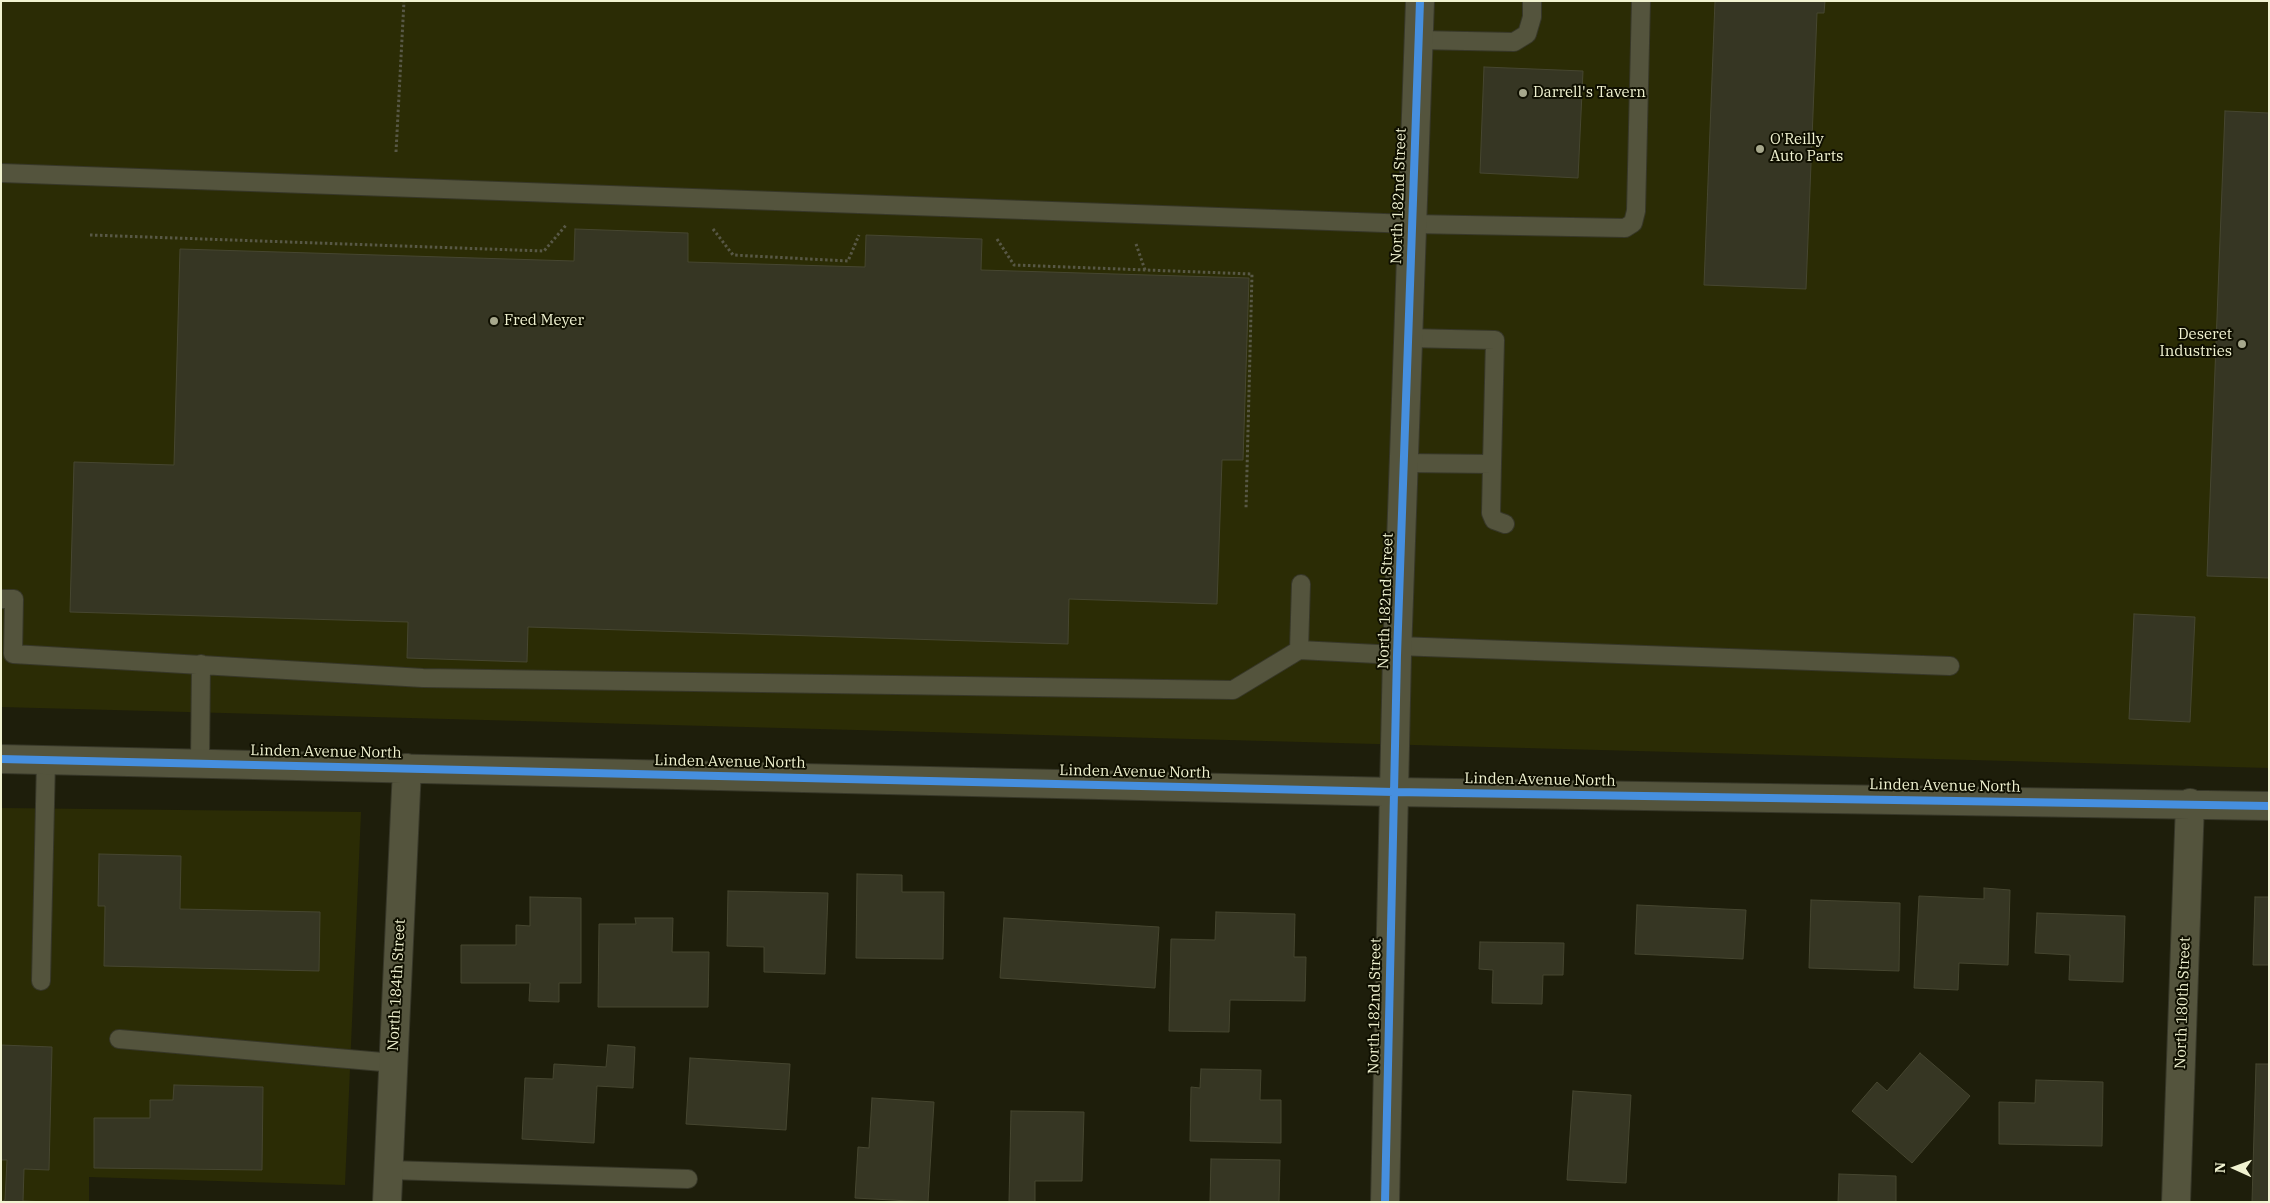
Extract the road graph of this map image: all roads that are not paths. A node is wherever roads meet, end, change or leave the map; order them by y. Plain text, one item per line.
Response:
1 (1420, 1) edge
2 (1532, 1) edge
3 (1641, 1) edge
4 (1418, 40) junction
5 (1, 173) edge
6 (1412, 224) junction
7 (1408, 338) junction
8 (1404, 463) junction
9 (1492, 464) junction
10 (1505, 524) dead end
11 (1301, 584) dead end
12 (1, 599) edge
13 (1299, 650) junction
14 (1397, 650) junction
15 (201, 664) junction
16 (1950, 666) dead end
17 (1, 759) edge
18 (46, 760) junction
19 (200, 763) junction
20 (407, 768) junction
21 (1394, 792) junction
22 (2190, 803) junction
23 (2269, 806) edge
24 (41, 981) dead end
25 (119, 1039) dead end
26 (394, 1063) junction
27 (389, 1170) junction
28 (688, 1179) dead end
29 (387, 1202) edge
30 (1385, 1202) edge
31 (2176, 1202) edge

1 - 4 street, North 182nd Street
2 - 4 lane
3 - 6 lane
4 - 6 street, North 182nd Street
5 - 6 lane
6 - 7 street, North 182nd Street
7 - 8 street, North 182nd Street
7 - 9 lane
8 - 9 lane
8 - 14 street, North 182nd Street
9 - 10 lane
11 - 13 lane
12 - 15 lane
13 - 14 lane
13 - 15 lane
14 - 16 lane
14 - 21 street, North 182nd Street
15 - 19 lane
17 - 18 street, Linden Avenue North
18 - 19 street, Linden Avenue North
18 - 24 lane
19 - 20 street, Linden Avenue North
20 - 21 street, Linden Avenue North
20 - 26 street, North 184th Street
21 - 22 street, Linden Avenue North
21 - 30 street, North 182nd Street
22 - 23 street, Linden Avenue North
22 - 31 street, North 180th Street
25 - 26 lane
26 - 27 street, North 184th Street
27 - 28 lane
27 - 29 street, North 184th Street

